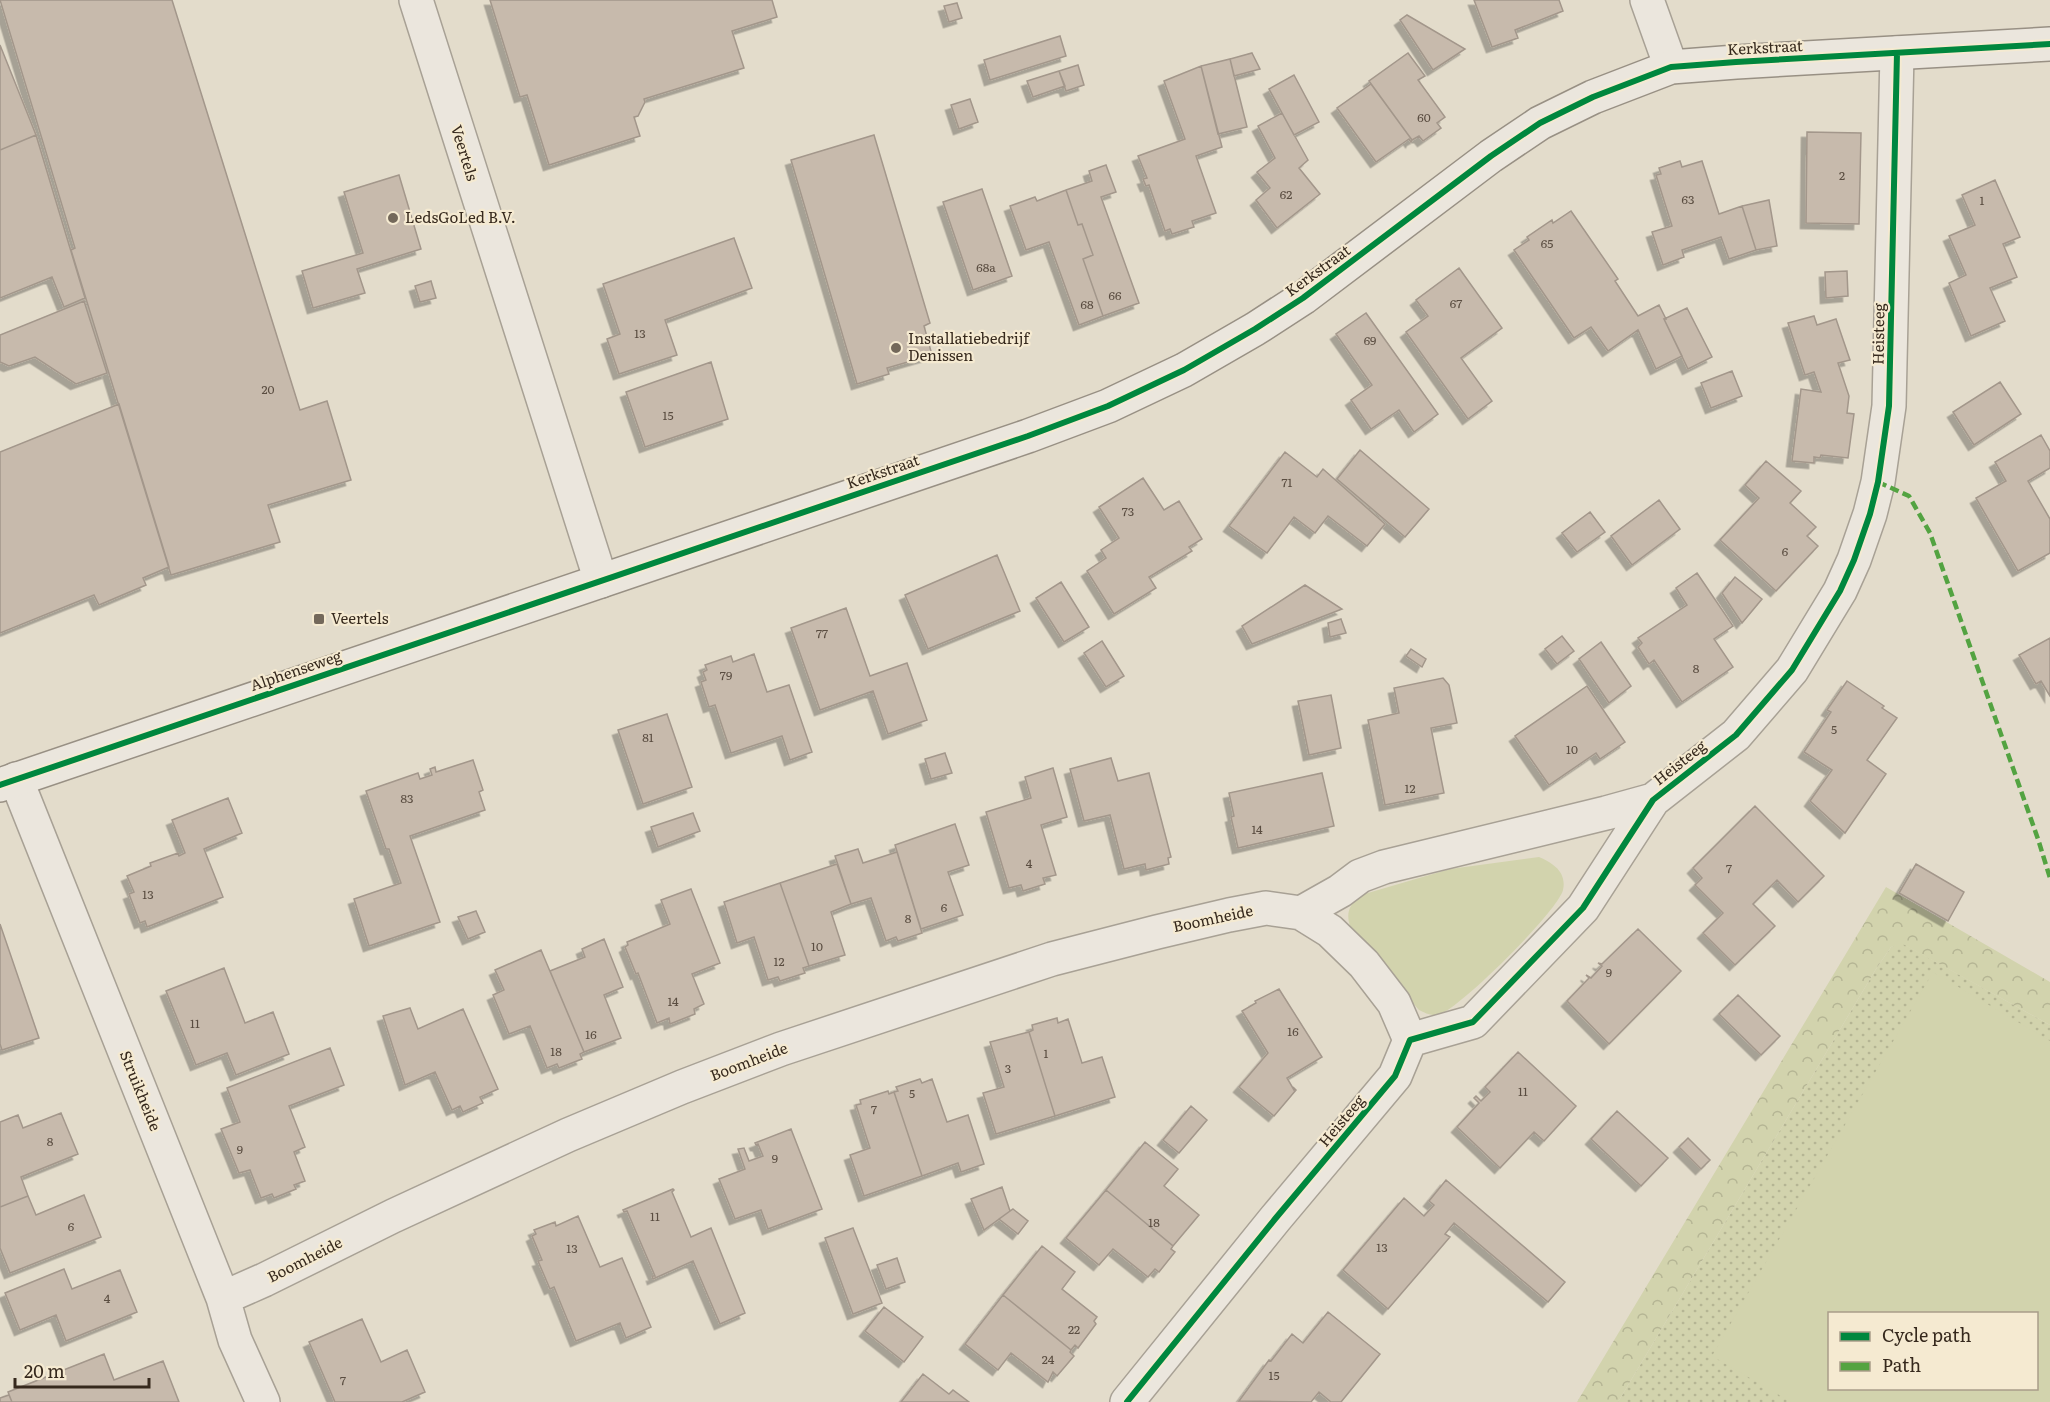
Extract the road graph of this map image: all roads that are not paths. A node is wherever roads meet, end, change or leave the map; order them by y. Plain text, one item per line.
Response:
1 (416, 0) edge
2 (1647, 0) edge
3 (2050, 44) edge
4 (1897, 53) junction
5 (1671, 68) junction
6 (601, 581) junction
7 (8, 782) edge
8 (1653, 800) junction
9 (1301, 913) junction
10 (1410, 1040) junction
11 (223, 1298) junction
12 (263, 1402) edge
13 (1126, 1402) edge

1 - 6 street, Veertels
2 - 5 street
3 - 4 street, Kerkstraat
4 - 5 street, Kerkstraat
4 - 8 street, Heisteeg
5 - 6 street, Kerkstraat
6 - 7 street, Alphenseweg
7 - 11 street, Struikheide
8 - 9 street, Heisteeg
8 - 10 street, Heisteeg
9 - 10 street
9 - 11 street, Boomheide
10 - 13 street, Heisteeg
11 - 12 street, Struikheide

